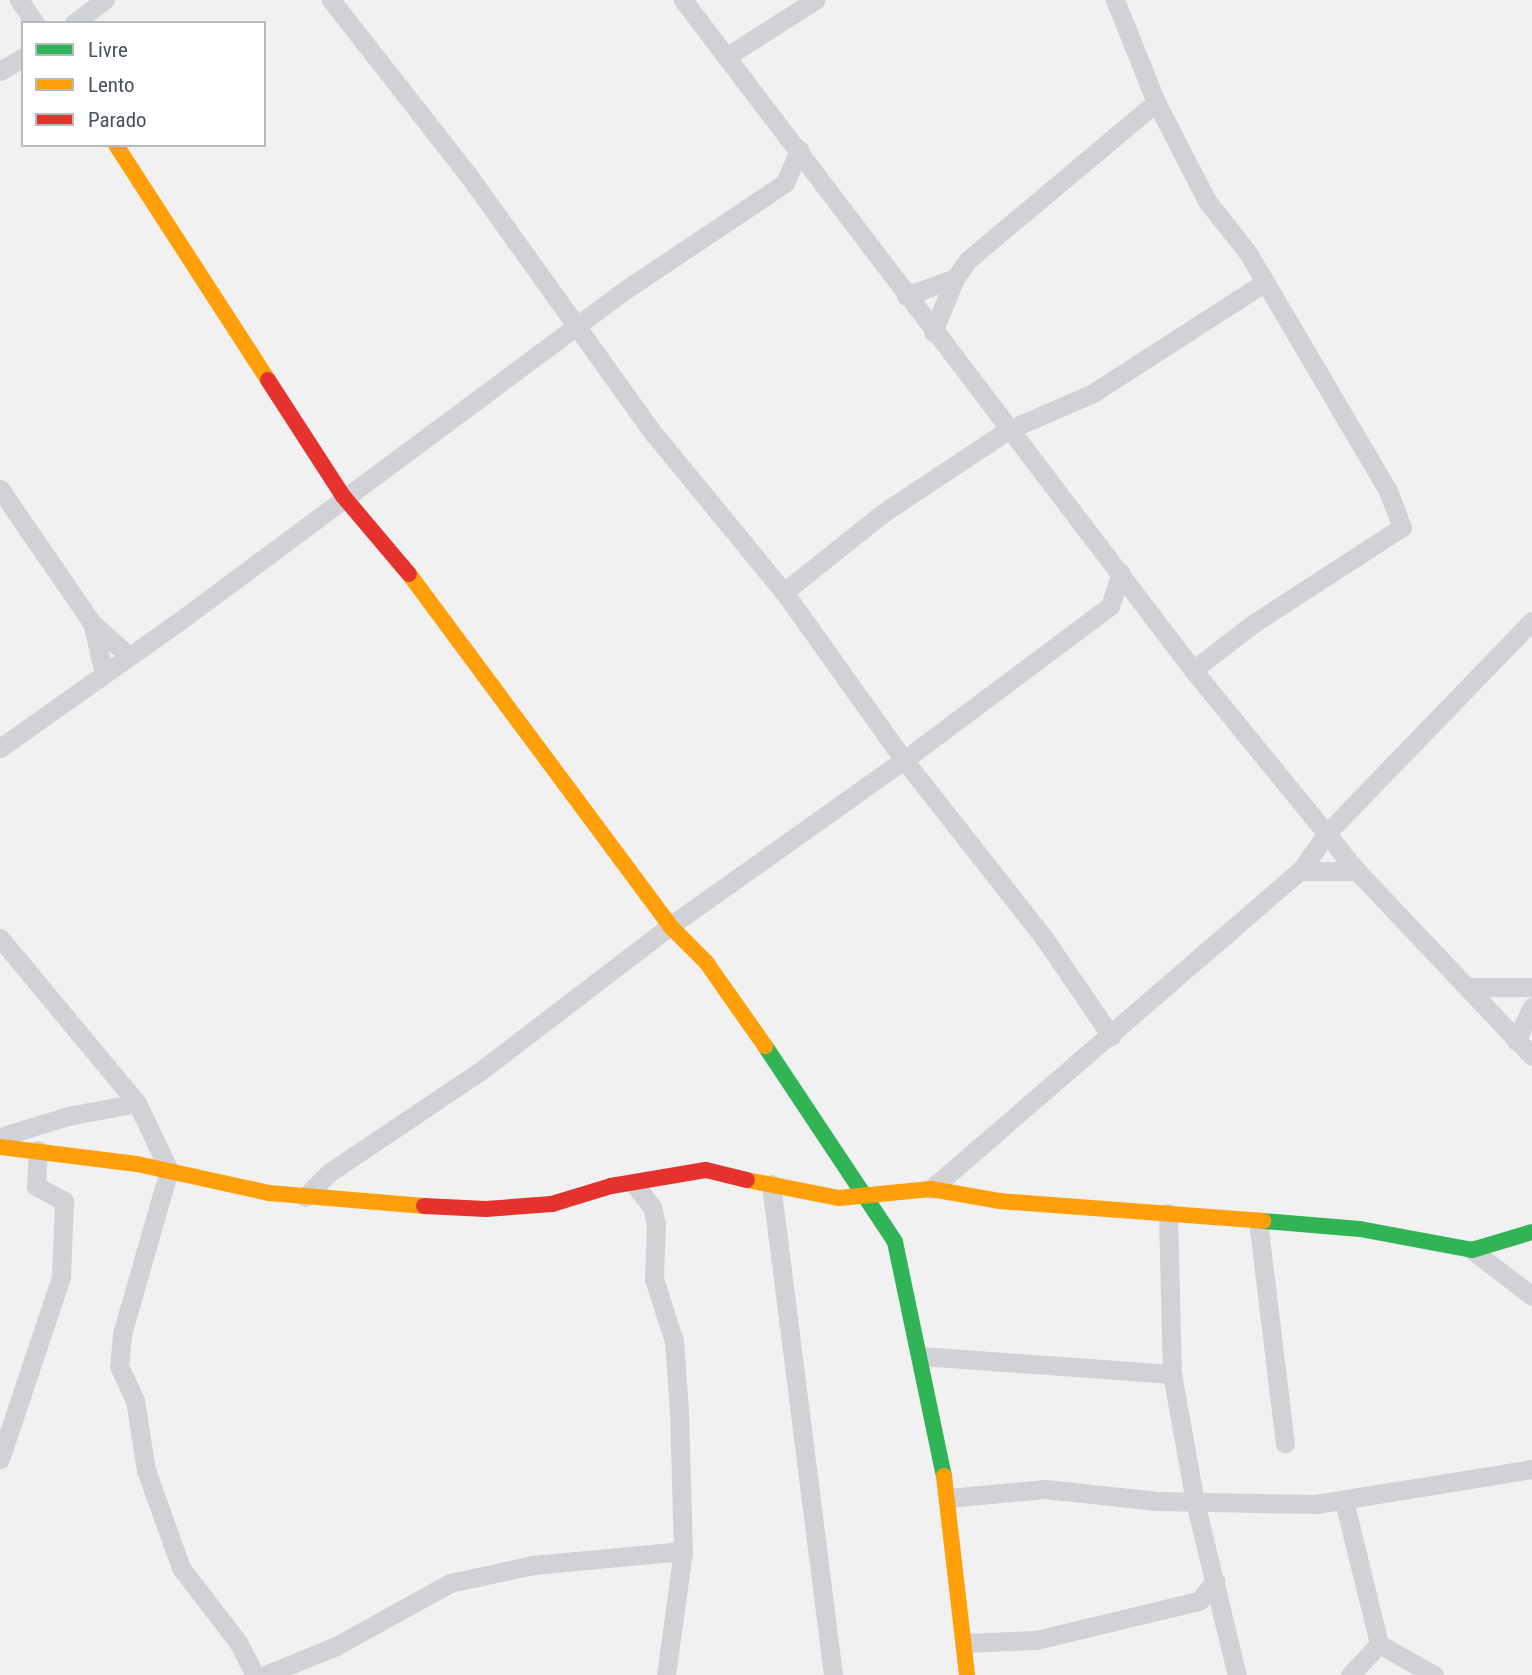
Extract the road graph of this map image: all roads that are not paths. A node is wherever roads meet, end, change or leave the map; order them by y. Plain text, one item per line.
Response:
1 (19, 0) edge
2 (105, 0) edge
3 (331, 0) edge
4 (683, 0) edge
5 (815, 0) edge
6 (1115, 0) edge
7 (34, 21) edge
8 (77, 21) edge
9 (726, 57) junction
10 (21, 58) edge
11 (0, 71) edge
12 (1156, 102) junction
13 (117, 147) edge
14 (799, 150) junction
15 (785, 183) junction
16 (822, 187) junction
17 (955, 278) junction
18 (1264, 283) junction
19 (906, 296) junction
20 (577, 326) junction
21 (933, 332) junction
22 (1008, 430) junction
23 (0, 489) edge
24 (343, 496) junction
25 (1121, 573) junction
26 (784, 592) junction
27 (1110, 606) junction
28 (1149, 610) junction
29 (1532, 621) edge
30 (92, 623) junction
31 (129, 656) junction
32 (1193, 670) junction
33 (104, 673) junction
34 (0, 748) edge
35 (904, 760) junction
36 (1328, 832) junction
37 (1300, 871) junction
38 (1357, 871) junction
39 (670, 926) junction
40 (0, 938) edge
41 (1468, 987) junction
42 (1532, 987) edge
43 (1532, 1006) edge
44 (1111, 1036) junction
45 (1516, 1041) junction
46 (1532, 1056) edge
47 (137, 1103) junction
48 (0, 1137) edge
49 (0, 1147) edge
50 (38, 1150) junction
51 (169, 1170) junction
52 (634, 1184) junction
53 (771, 1184) junction
54 (931, 1189) junction
55 (867, 1196) junction
56 (305, 1197) junction
57 (1168, 1213) junction
58 (1258, 1221) junction
59 (1529, 1239) edge
60 (1472, 1250) junction
61 (1532, 1296) edge
62 (921, 1356) junction
63 (1172, 1374) junction
64 (1285, 1443) dead end
65 (0, 1459) edge
66 (1532, 1469) edge
67 (948, 1498) junction
68 (1344, 1501) junction
69 (1195, 1502) junction
70 (683, 1551) junction
71 (1215, 1581) junction
72 (964, 1643) junction
73 (1379, 1644) junction
74 (255, 1675) edge
75 (265, 1675) edge
76 (666, 1675) edge
77 (833, 1675) edge
78 (967, 1675) edge
79 (1237, 1675) edge
80 (1350, 1675) edge
81 (1434, 1675) edge

1 - 7 street
2 - 8 street
3 - 20 street
4 - 9 street
5 - 9 street
6 - 12 street
9 - 14 street
10 - 11 street
12 - 17 street
12 - 18 street
13 - 24 street
14 - 15 street
14 - 16 street
15 - 16 street
15 - 20 street
16 - 19 street
17 - 19 street
17 - 21 street
18 - 22 street
18 - 32 street
19 - 21 street
20 - 24 street
20 - 26 street
21 - 22 street
22 - 25 street
22 - 26 street
23 - 30 street
24 - 31 street
24 - 39 street
25 - 27 street
25 - 28 street
26 - 35 street
27 - 28 street
27 - 35 street
28 - 32 street
29 - 36 street
30 - 31 street
30 - 33 street
31 - 33 street
32 - 36 street
33 - 34 street
35 - 39 street
35 - 44 street
36 - 37 street
36 - 38 street
37 - 38 street
37 - 44 street
38 - 41 street
39 - 55 street
39 - 56 street
40 - 47 street
41 - 42 street
41 - 45 street
43 - 45 street
44 - 54 street
45 - 46 street
47 - 48 street
47 - 51 street
49 - 50 street
50 - 51 street
50 - 65 street
51 - 56 street
51 - 74 street
52 - 53 street
52 - 56 street
52 - 70 street
53 - 55 street
53 - 77 street
54 - 55 street
54 - 57 street
55 - 62 street
57 - 58 street
57 - 63 street
58 - 60 street
58 - 64 street
59 - 60 street
60 - 61 street
62 - 63 street
62 - 67 street
63 - 69 street
66 - 68 street
67 - 69 street
67 - 72 street
68 - 69 street
68 - 73 street
69 - 71 street
70 - 75 street
70 - 76 street
71 - 72 street
71 - 79 street
72 - 78 street
73 - 80 street
73 - 81 street

